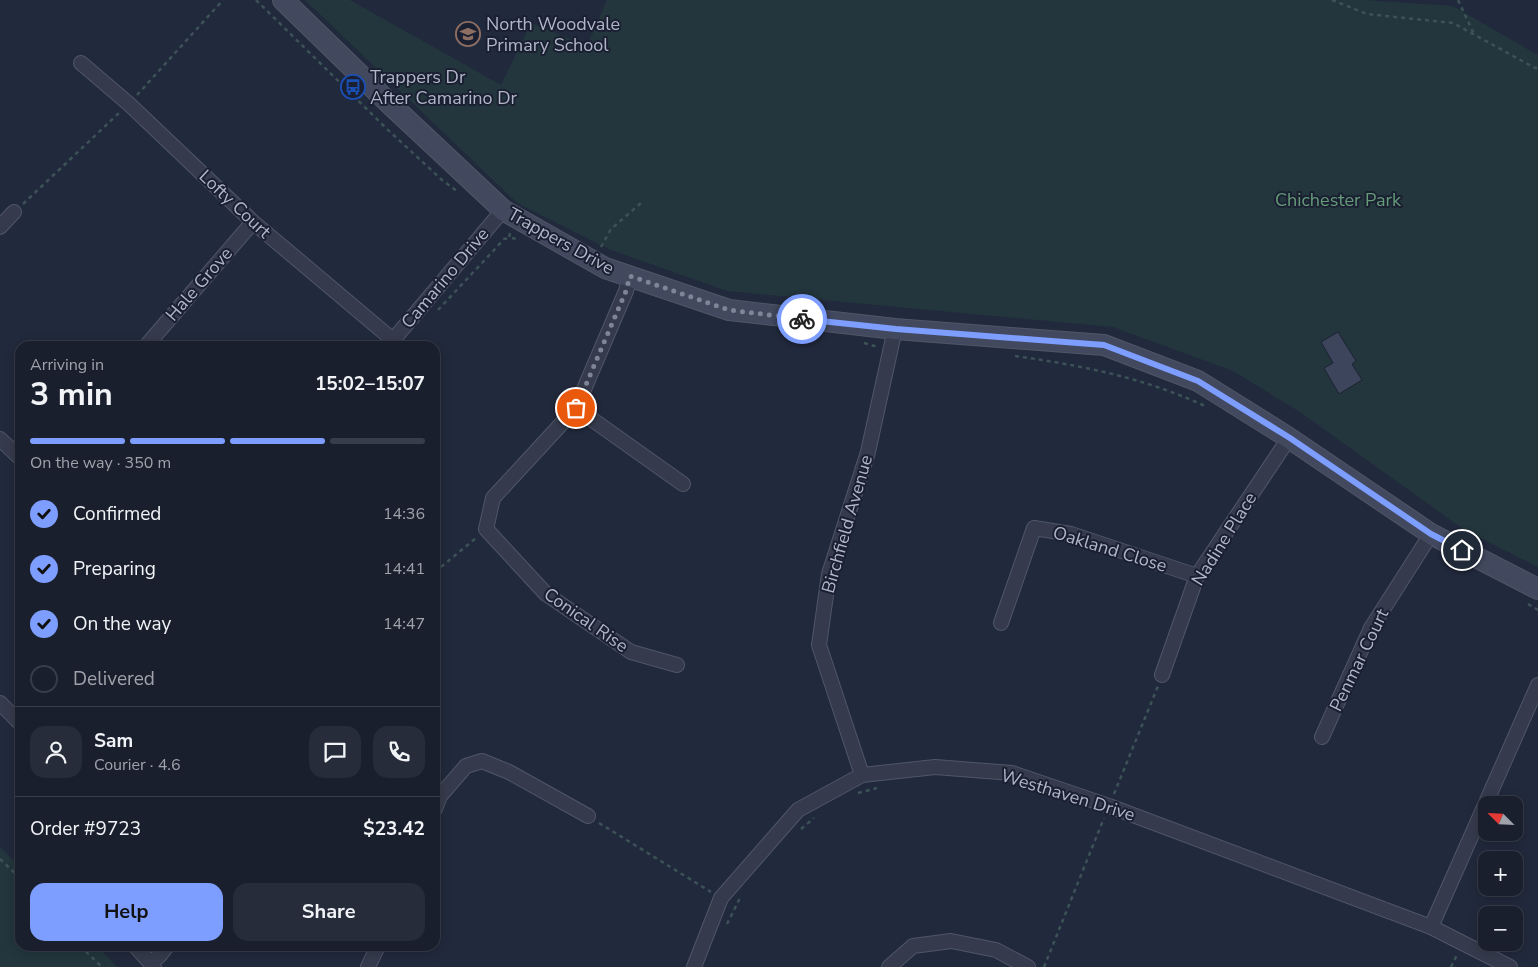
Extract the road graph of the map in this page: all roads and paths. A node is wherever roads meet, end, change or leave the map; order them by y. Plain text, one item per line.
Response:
1 (283, 0) edge
2 (1332, 0) edge
3 (1458, 0) edge
4 (1475, 35) junction
5 (81, 63) dead end
6 (1538, 68) edge
7 (641, 203) dead end
8 (503, 210) junction
9 (14, 212) dead end
10 (253, 222) junction
11 (0, 226) edge
12 (508, 238) dead end
13 (600, 249) dead end
14 (630, 276) junction
15 (434, 314) dead end
16 (896, 329) junction
17 (150, 341) edge
18 (388, 341) edge
19 (392, 341) edge
20 (576, 408) junction
21 (1290, 438) junction
22 (0, 439) edge
23 (15, 453) edge
24 (682, 484) dead end
25 (486, 529) junction
26 (1431, 534) junction
27 (440, 568) edge
28 (1197, 576) junction
29 (1538, 589) edge
30 (1000, 623) dead end
31 (677, 664) dead end
32 (1162, 675) joint
33 (1538, 685) edge
34 (0, 703) edge
35 (15, 718) edge
36 (1322, 737) dead end
37 (862, 774) junction
38 (883, 787) dead end
39 (858, 793) dead end
40 (440, 796) edge
41 (1107, 812) junction
42 (588, 816) joint
43 (817, 816) dead end
44 (1112, 822) dead end
45 (795, 834) dead end
46 (0, 859) edge
47 (15, 873) edge
48 (744, 892) dead end
49 (721, 898) junction
50 (726, 926) dead end
51 (1432, 927) junction
52 (85, 951) edge
53 (139, 951) edge
54 (163, 951) edge
55 (376, 951) edge
56 (1458, 952) dead end
57 (1465, 955) dead end
58 (152, 965) edge
59 (102, 967) edge
60 (368, 967) edge
61 (694, 967) edge
62 (889, 967) edge
63 (1028, 967) edge
64 (1044, 967) edge
65 (1510, 967) edge

1 - 8 main road, Trappers Drive
2 - 4 path
3 - 4 path
4 - 6 path
5 - 10 street, Lofty Court
7 - 13 path
8 - 14 main road, Trappers Drive
8 - 19 street, Camarino Drive
9 - 11 street
10 - 17 street, Hale Grove
10 - 18 street, Lofty Court
12 - 15 path
14 - 16 main road, Trappers Drive
14 - 20 street
16 - 21 main road, Trappers Drive
16 - 37 street, Birchfield Avenue
20 - 24 street
20 - 25 street
21 - 26 main road, Trappers Drive
21 - 28 street, Nadine Place
22 - 23 street
25 - 27 path
25 - 31 street, Conical Rise
26 - 29 main road, Trappers Drive
26 - 36 street, Penmar Court
28 - 30 street, Oakland Close
28 - 32 street, Nadine Place
32 - 41 path
33 - 51 street
34 - 35 street
37 - 41 street, Westhaven Drive
37 - 49 street, Westhaven Drive
38 - 39 path
40 - 42 street
41 - 44 path
41 - 51 street, Westhaven Drive
41 - 64 path
42 - 49 path
43 - 45 path
46 - 47 path
48 - 50 path
49 - 61 street, Westhaven Drive
51 - 65 street, Westhaven Drive
52 - 59 path
53 - 58 street
54 - 58 street
55 - 60 street
56 - 57 path
62 - 63 street

